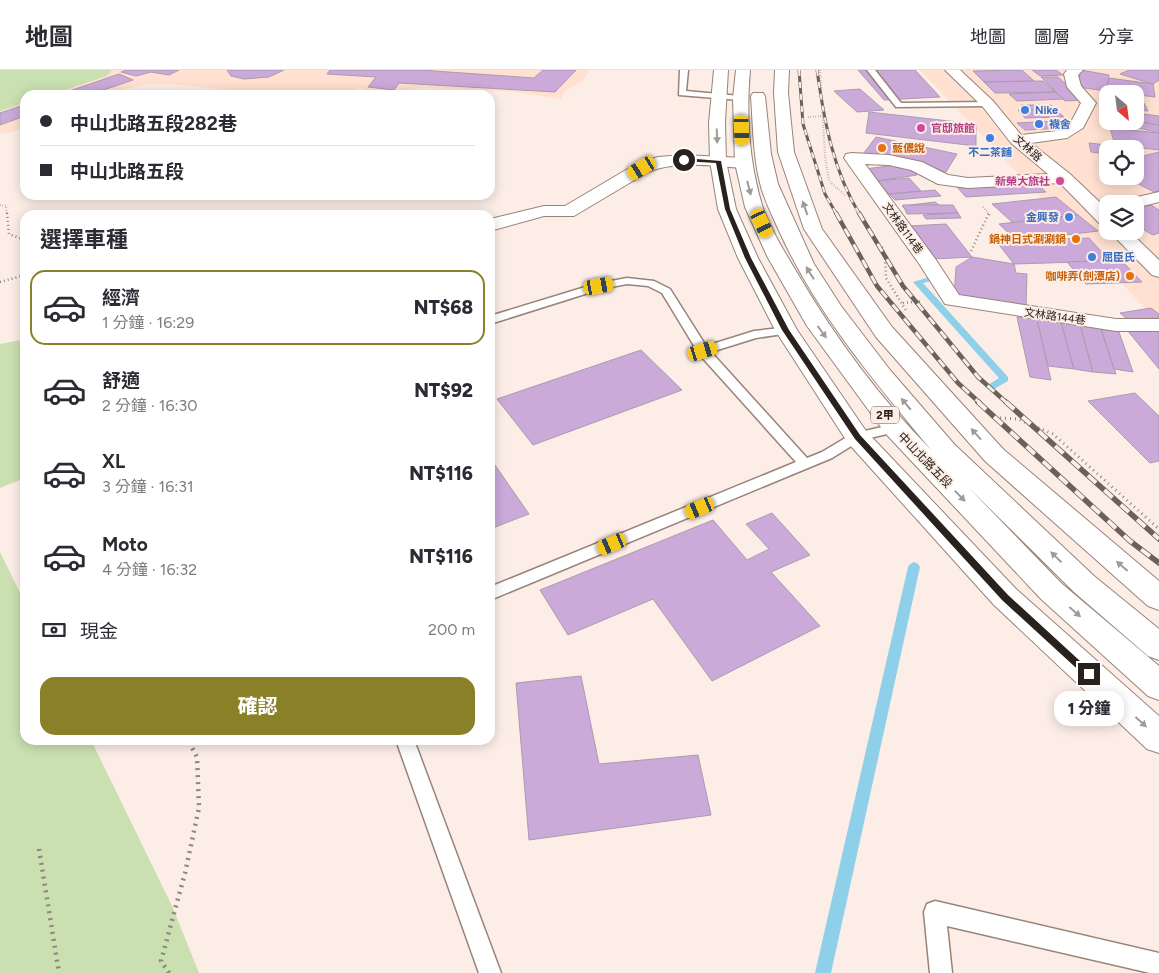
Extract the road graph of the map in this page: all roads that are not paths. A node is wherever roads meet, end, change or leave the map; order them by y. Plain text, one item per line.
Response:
1 (684, 70) edge
2 (721, 70) edge
3 (743, 70) edge
4 (760, 70) edge
5 (782, 70) edge
6 (871, 70) edge
7 (952, 70) edge
8 (1076, 70) edge
9 (729, 97) junction
10 (988, 104) junction
11 (1017, 140) junction
12 (718, 161) junction
13 (743, 163) junction
14 (1064, 178) junction
15 (1159, 197) edge
16 (1144, 201) edge
17 (1099, 210) edge
18 (495, 224) edge
19 (1127, 240) edge
20 (1159, 271) edge
21 (952, 300) joint
22 (495, 318) edge
23 (1159, 324) edge
24 (786, 330) junction
25 (703, 351) junction
26 (956, 412) junction
27 (922, 423) junction
28 (895, 428) junction
29 (857, 437) junction
30 (805, 464) junction
31 (495, 592) edge
32 (1159, 598) edge
33 (1159, 646) edge
34 (1159, 686) edge
35 (1159, 738) edge
36 (407, 745) edge
37 (1159, 964) edge
38 (490, 973) edge
39 (941, 973) edge

1 - 9 lane
2 - 9 main road, 中山北路五段
3 - 9 main road, 中山北路五段 / 2甲
27 -> 4 main road, 中山北路五段 / 2甲
26 -> 5 main road
6 - 10 lane
7 - 10 main road, 文林路
8 - 11 main road
9 -> 12 main road, 中山北路五段
9 - 13 main road, 中山北路五段 / 2甲
10 - 11 main road, 文林路
11 - 14 main road, 文林路
12 - 13 main road
12 - 18 main road
12 - 24 main road, 中山北路五段
13 -> 28 main road, 中山北路五段 / 2甲
14 - 17 main road, 文林路
14 - 21 main road, 文林路114巷
15 - 16 main road
19 - 20 main road
21 - 23 main road, 文林路144巷
22 - 25 lane
24 - 25 lane
24 - 29 main road, 中山北路五段
25 - 30 lane
26 - 27 main road
32 -> 26 main road
33 -> 27 main road, 中山北路五段 / 2甲
28 - 29 lane
28 -> 34 main road, 中山北路五段 / 2甲
29 - 30 lane
29 -> 35 main road, 中山北路五段
30 - 31 lane
36 - 38 lane
37 - 39 lane

